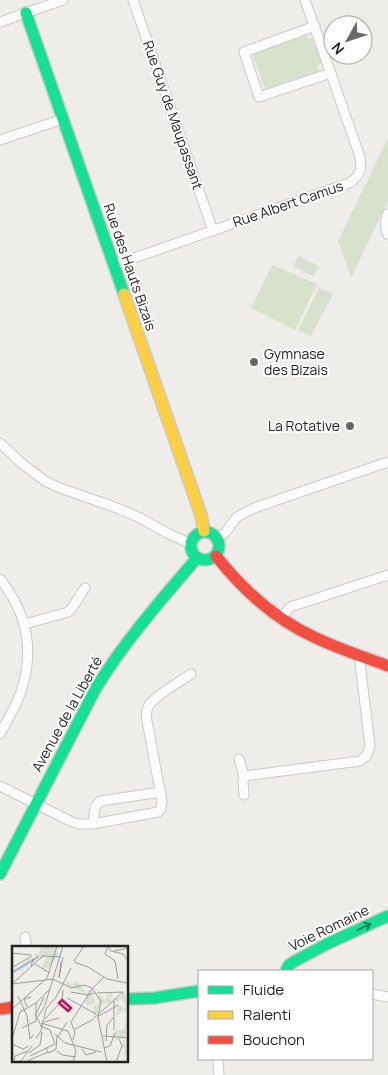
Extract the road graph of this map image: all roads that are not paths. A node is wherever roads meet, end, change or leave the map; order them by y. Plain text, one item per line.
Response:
1 (63, 0) edge
2 (133, 0) edge
3 (305, 0) edge
4 (26, 13) junction
5 (0, 22) edge
6 (315, 26) junction
7 (331, 73) junction
8 (63, 119) junction
9 (0, 140) edge
10 (388, 213) edge
11 (213, 231) junction
12 (388, 235) edge
13 (114, 265) junction
14 (0, 443) edge
15 (388, 462) edge
16 (204, 531) junction
17 (218, 538) junction
18 (191, 544) junction
19 (216, 556) junction
20 (197, 558) junction
21 (388, 575) edge
22 (0, 579) edge
23 (85, 588) dead end
24 (281, 618) junction
25 (25, 624) junction
26 (362, 656) junction
27 (388, 666) edge
28 (191, 674) dead end
29 (0, 734) edge
30 (239, 759) dead end
31 (244, 776) junction
32 (0, 786) edge
33 (161, 792) junction
34 (244, 795) dead end
35 (35, 804) junction
36 (93, 824) junction
37 (0, 874) edge
38 (388, 916) edge
39 (25, 937) dead end
40 (27, 946) edge
41 (286, 970) edge
42 (198, 991) edge
43 (373, 994) edge
44 (388, 997) edge
45 (129, 999) edge
46 (218, 1060) edge
47 (219, 1075) edge

1 - 4 street
2 - 11 street, Rue Guy de Maupassant
3 - 6 street, Rue Albert Camus
4 - 5 street
4 - 8 street, Rue des Hauts Bizais
6 - 7 street, Rue Albert Camus
6 - 7 street
7 - 11 street, Rue Albert Camus
8 - 9 street
8 - 13 street, Rue des Hauts Bizais
10 - 12 street
11 - 13 street, Rue Albert Camus
13 - 16 street, Rue des Hauts Bizais
14 - 18 street
15 - 17 street
16 - 17 street
16 - 18 street
17 - 19 street
18 - 20 street
19 - 20 street
19 - 24 street
20 - 35 street, Avenue de la Liberté
21 - 24 street
22 - 25 street
23 - 25 street
24 - 26 street
25 - 29 street
26 - 27 street
26 - 31 street
28 - 33 street
30 - 31 street
31 - 34 street
32 - 35 street
33 - 36 street
33 - 36 street
35 - 36 street
35 - 37 street, Avenue de la Liberté
41 -> 38 street, Voie Romaine
39 - 40 street
42 - 45 street
43 - 44 street
46 - 47 street

